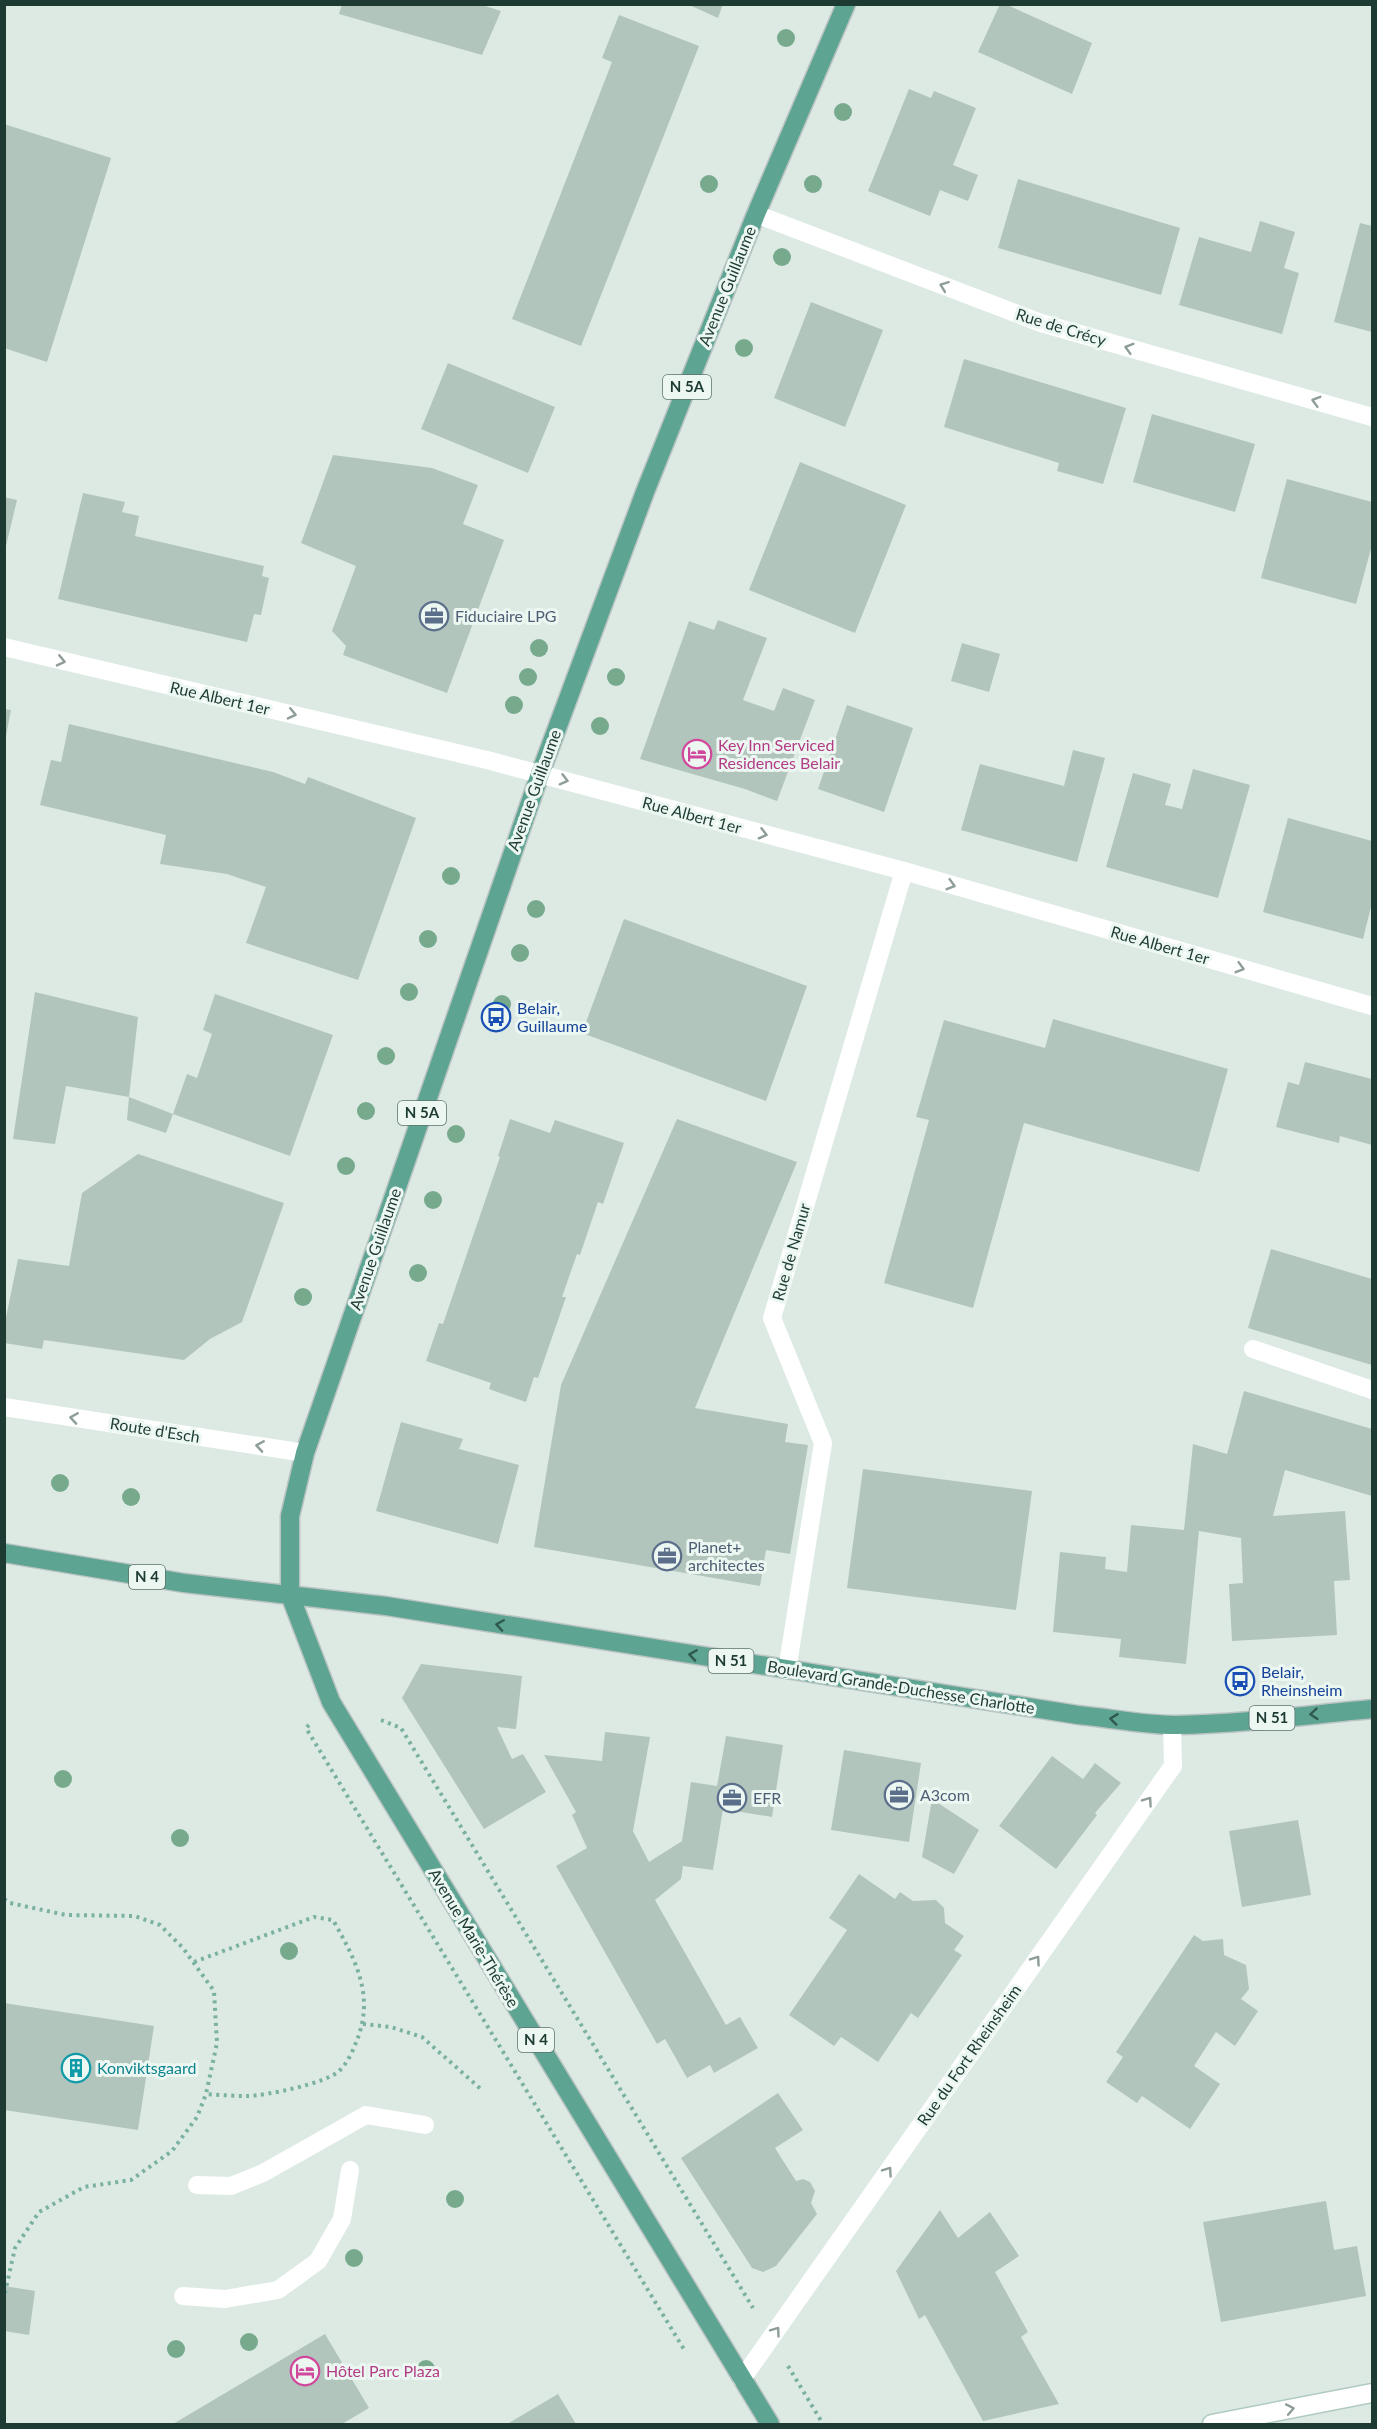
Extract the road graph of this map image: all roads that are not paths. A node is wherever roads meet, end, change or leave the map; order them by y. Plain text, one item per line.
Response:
1 (846, 4) edge
2 (756, 214) junction
3 (1372, 417) edge
4 (4, 647) edge
5 (540, 774) junction
6 (904, 871) junction
7 (1372, 1006) edge
8 (1253, 1349) dead end
9 (1372, 1390) edge
10 (4, 1407) edge
11 (305, 1453) junction
12 (4, 1553) edge
13 (290, 1596) junction
14 (788, 1670) junction
15 (1372, 1709) edge
16 (1172, 1725) junction
17 (425, 2125) dead end
18 (350, 2170) dead end
19 (197, 2185) dead end
20 (183, 2296) dead end
21 (742, 2379) junction
22 (1372, 2392) edge
23 (770, 2424) edge
24 (1212, 2424) edge

1 - 2 main road, Avenue Guillaume / N 5A
3 -> 2 street, Rue de Crécy
2 - 5 main road, Avenue Guillaume / N 5A
4 -> 5 street, Rue Albert 1er
5 -> 6 street, Rue Albert 1er
5 - 11 main road, Avenue Guillaume / N 5A
6 -> 7 street, Rue Albert 1er
6 - 14 street, Rue de Namur
8 - 9 street
11 -> 10 street, Route d'Esch
11 - 13 main road, Avenue Guillaume / N 5A
12 - 13 main road, N 4
14 -> 13 main road, Boulevard Grande-Duchesse Charlotte / N 51
13 - 21 main road, Avenue Marie-Thérèse / N 4
16 -> 14 main road, Boulevard Grande-Duchesse Charlotte / N 51
15 -> 16 main road, Boulevard Grande-Duchesse Charlotte / N 51
21 -> 16 street, Rue du Fort Rheinsheim
17 - 19 street
18 - 20 street
21 - 23 main road, Avenue Marie-Thérèse / N 4
24 -> 22 street

